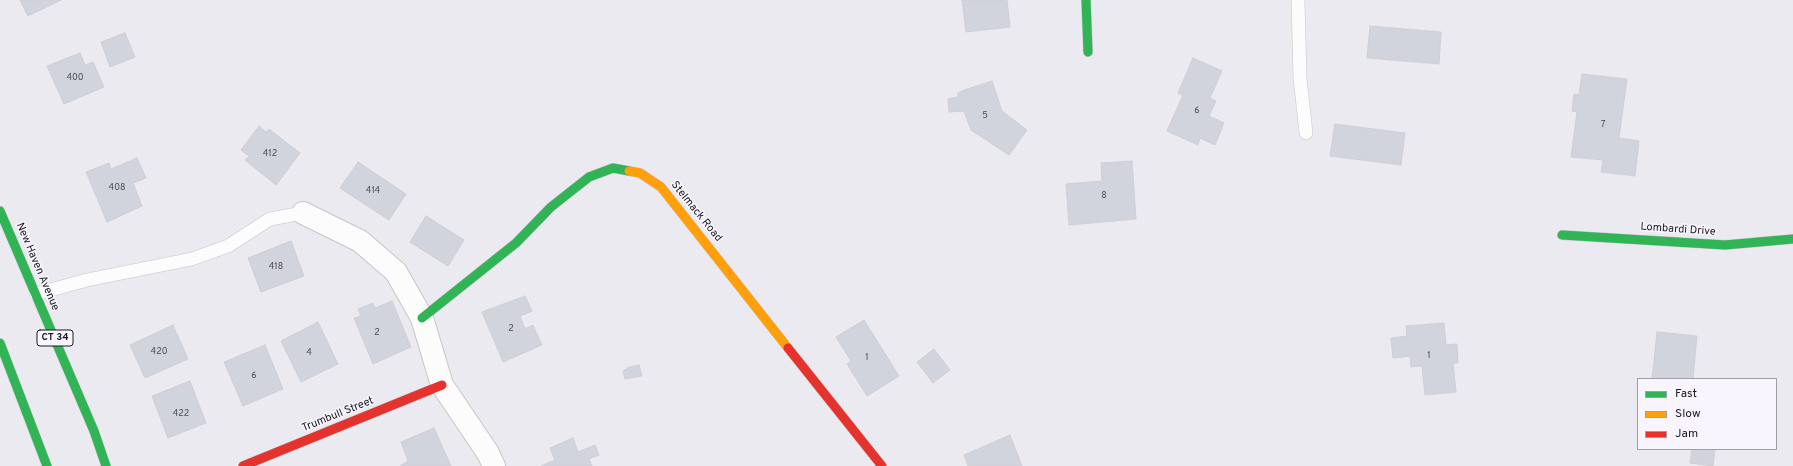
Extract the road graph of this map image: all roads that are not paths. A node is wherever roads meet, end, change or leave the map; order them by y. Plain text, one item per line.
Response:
1 (1086, 0) edge
2 (1298, 0) edge
3 (1088, 52) dead end
4 (1306, 133) dead end
5 (0, 211) edge
6 (304, 213) joint
7 (1562, 235) dead end
8 (1793, 239) edge
9 (36, 294) junction
10 (422, 318) junction
11 (0, 343) edge
12 (442, 386) junction
13 (47, 466) edge
14 (106, 466) edge
15 (243, 466) edge
16 (494, 466) edge
17 (882, 466) edge

1 - 3 main road
2 - 4 lane
5 - 9 main road, New Haven Avenue / CT 34
6 - 9 lane
6 - 10 street
7 - 8 main road, Lombardi Drive
9 - 14 main road, New Haven Avenue / CT 34
10 - 12 street
10 - 17 main road, Stelmack Road
11 - 13 main road
12 - 15 main road, Trumbull Street
12 - 16 street

